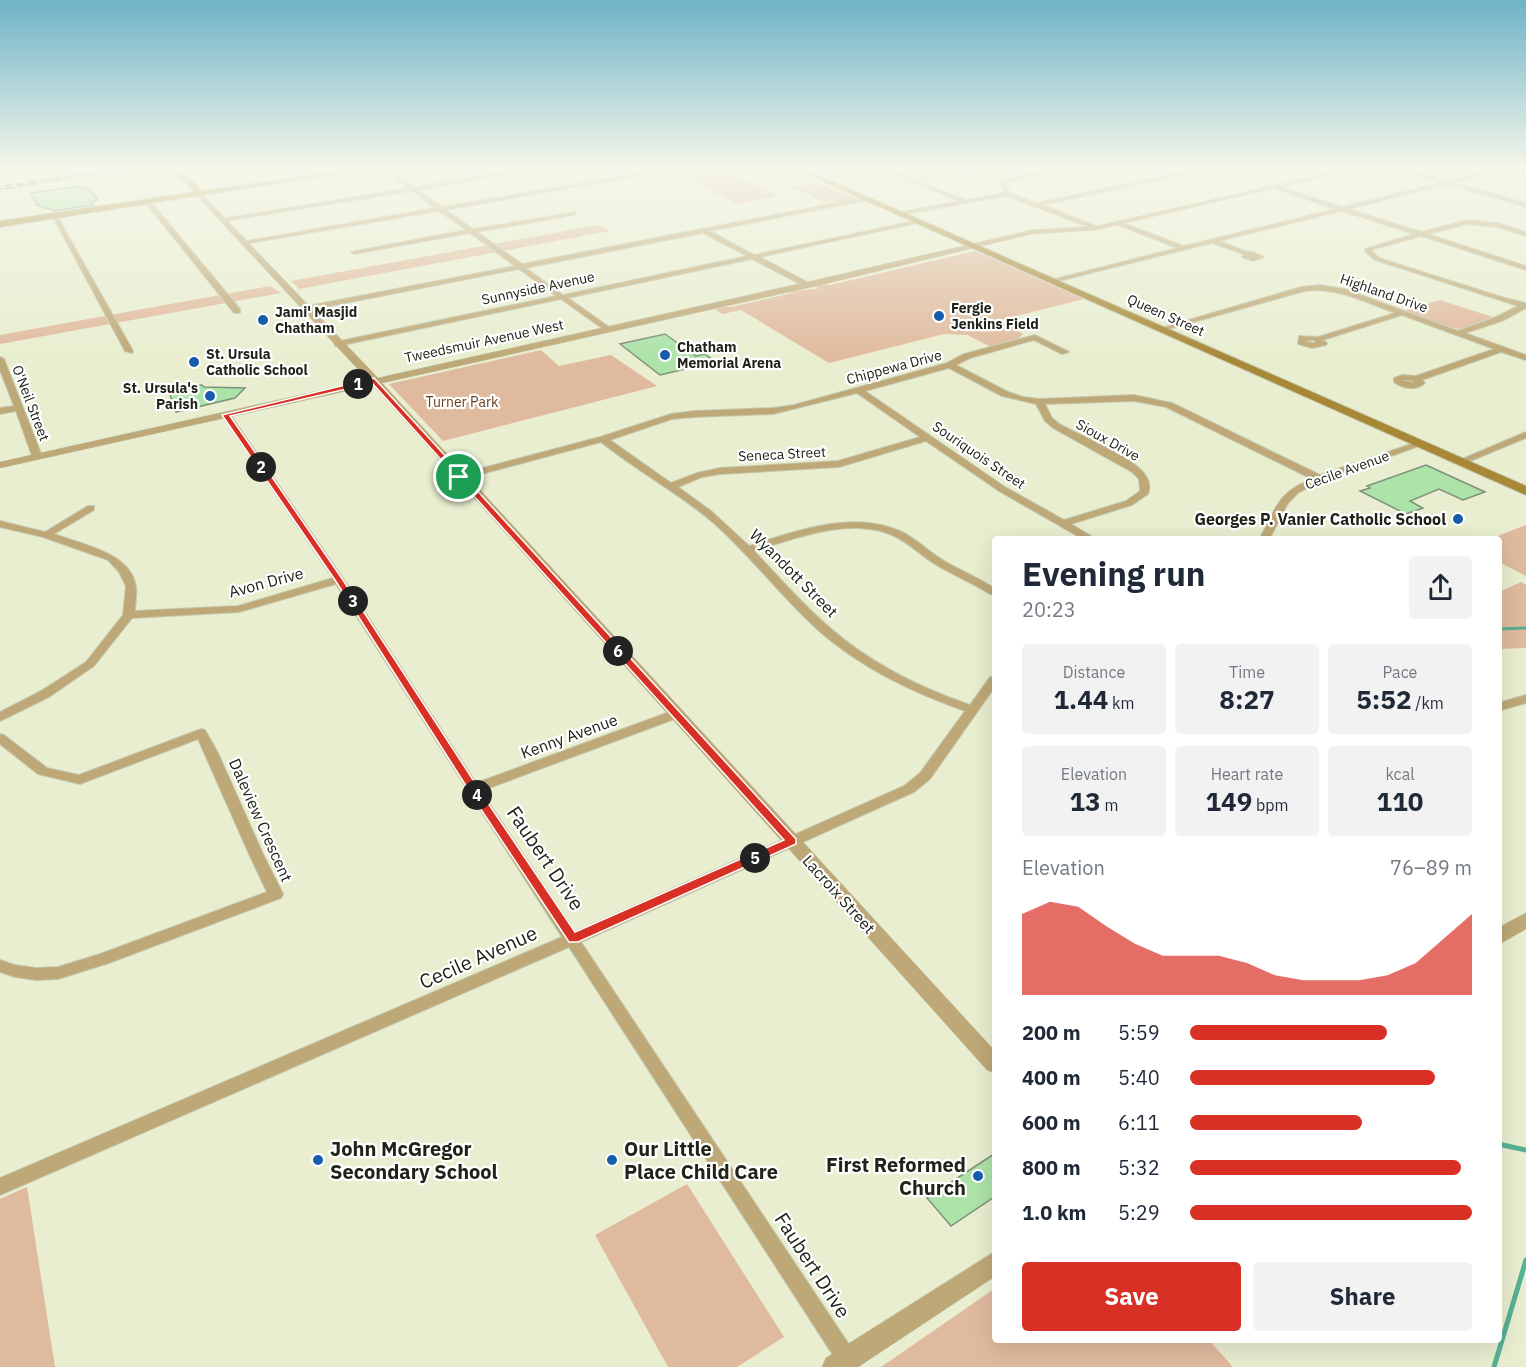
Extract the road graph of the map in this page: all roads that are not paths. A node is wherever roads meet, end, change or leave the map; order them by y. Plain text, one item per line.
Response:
1 (62, 231) edge
2 (172, 231) edge
3 (235, 231) edge
4 (309, 231) edge
5 (471, 231) joint
6 (700, 231) edge
7 (705, 231) edge
8 (877, 231) edge
9 (939, 231) edge
10 (1051, 231) edge
11 (1138, 231) edge
12 (1253, 231) edge
13 (1411, 231) edge
14 (1433, 231) edge
15 (1420, 234) junction
16 (1212, 241) junction
17 (244, 242) junction
18 (974, 246) junction
19 (1183, 248) junction
20 (354, 252) dead end
21 (1246, 253) dead end
22 (753, 257) junction
23 (518, 267) junction
24 (1526, 268) edge
25 (1052, 281) junction
26 (806, 285) junction
27 (559, 297) junction
28 (1525, 305) edge
29 (304, 309) junction
30 (237, 311) dead end
31 (1402, 313) junction
32 (606, 329) junction
33 (1162, 329) junction
34 (1458, 333) junction
35 (1318, 339) dead end
36 (338, 344) junction
37 (1501, 349) junction
38 (129, 351) dead end
39 (1065, 352) dead end
40 (1526, 358) edge
41 (0, 359) edge
42 (950, 365) junction
43 (1416, 379) dead end
44 (374, 380) junction
45 (858, 390) junction
46 (1039, 402) junction
47 (18, 408) junction
48 (0, 411) edge
49 (226, 415) junction
50 (1526, 435) edge
51 (928, 437) junction
52 (603, 439) junction
53 (1420, 444) junction
54 (37, 456) junction
55 (1460, 462) junction
56 (0, 465) edge
57 (459, 477) junction
58 (1320, 479) junction
59 (671, 486) junction
60 (1526, 491) edge
61 (91, 508) dead end
62 (0, 524) edge
63 (1062, 524) junction
64 (46, 535) junction
65 (1083, 536) edge
66 (1267, 536) edge
67 (749, 549) junction
68 (339, 580) junction
69 (992, 591) edge
70 (129, 615) junction
71 (992, 683) edge
72 (1526, 699) edge
73 (1502, 706) edge
74 (973, 710) junction
75 (676, 714) junction
76 (0, 717) edge
77 (0, 738) edge
78 (473, 789) junction
79 (792, 842) junction
80 (1526, 920) edge
81 (1502, 935) edge
82 (573, 939) junction
83 (0, 966) edge
84 (992, 1062) edge
85 (0, 1187) edge
86 (992, 1265) edge
87 (841, 1363) edge

1 - 38 street
2 - 30 street
3 - 17 street, Lacroix Street
4 - 17 street
5 - 20 street
5 - 23 street
6 - 23 street
7 - 22 street
8 - 22 street, Sunnyside Avenue
9 - 18 main road, Queen Street
10 - 18 street, Tweedsmuir Avenue West
11 - 19 street
12 - 16 street
13 - 15 street
14 - 15 street
15 - 24 street
15 - 28 street
16 - 19 street
16 - 21 street
17 - 29 street, Lacroix Street
18 - 25 main road, Queen Street
18 - 26 street, Tweedsmuir Avenue West
19 - 25 street
22 - 26 street
22 - 27 street, Sunnyside Avenue
23 - 27 street
23 - 29 street
25 - 33 main road, Queen Street
26 - 32 street, Tweedsmuir Avenue West
27 - 32 street
27 - 36 street, Sunnyside Avenue
28 - 34 street
29 - 36 street, Lacroix Street
31 - 33 street, Highland Drive
31 - 34 street, Highland Drive
31 - 35 street
32 - 44 street, Tweedsmuir Avenue West
33 - 53 main road, Queen Street
34 - 37 street, Highland Drive
36 - 44 street, Lacroix Street
37 - 40 street, Highland Drive
37 - 43 street
39 - 42 street
41 - 47 street, O'Neil Street
42 - 45 street, Chippewa Drive
42 - 46 street, Chippewa Drive
44 - 49 street, Tweedsmuir Avenue West
44 - 57 street, Lacroix Street
45 - 51 street, Souriquois Street
45 - 52 street, Chippewa Drive
46 - 58 street, Chippewa Drive
46 - 63 street, Sioux Drive
47 - 48 street
47 - 54 street, O'Neil Street
49 - 54 street, Tweedsmuir Avenue West
49 - 68 street, Faubert Drive
50 - 55 street
51 - 59 street, Seneca Street
51 - 63 street, Souriquois Street
52 - 57 street, Chippewa Drive
52 - 59 street, Wyandott Street
53 - 55 main road, Queen Street
53 - 58 street, Cecile Avenue
54 - 56 street, Tweedsmuir Avenue West
55 - 60 main road, Queen Street
57 - 75 street, Lacroix Street
58 - 66 street, Cecile Avenue
59 - 67 street, Wyandott Street
61 - 64 street
62 - 64 street
63 - 65 street, Souriquois Street
64 - 70 street
67 - 69 street
67 - 74 street, Wyandott Street
68 - 70 street, Avon Drive
68 - 78 street, Faubert Drive
70 - 76 street
71 - 74 street, Cecile Avenue
72 - 73 street
74 - 79 street, Cecile Avenue
75 - 78 street, Kenny Avenue
75 - 79 street, Lacroix Street
77 - 83 street, Daleview Crescent
78 - 82 street, Faubert Drive
79 - 82 street, Cecile Avenue
79 - 84 street, Lacroix Street
80 - 81 street
82 - 85 street, Cecile Avenue
82 - 87 street, Faubert Drive
86 - 87 street

